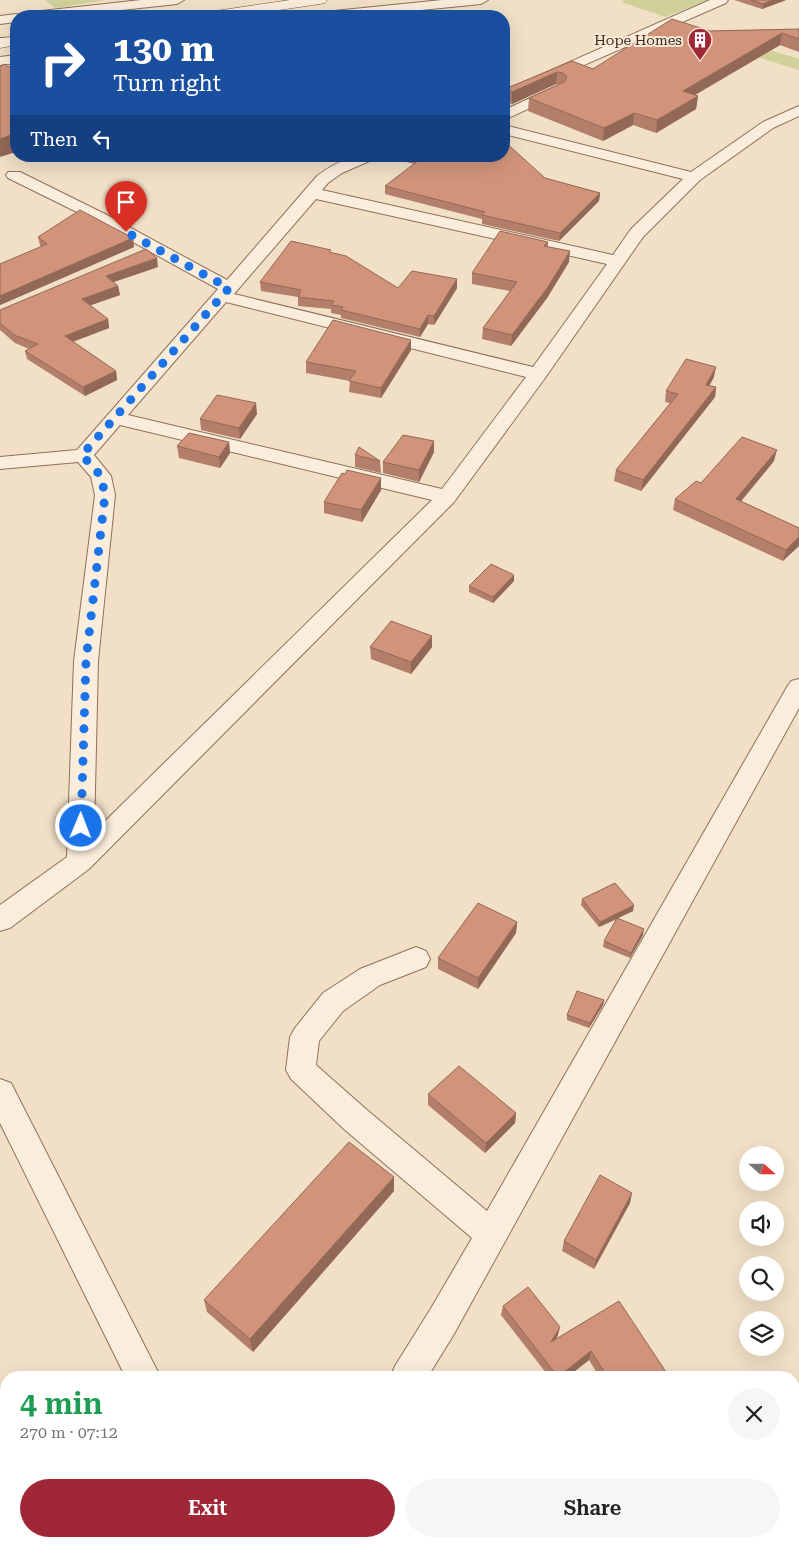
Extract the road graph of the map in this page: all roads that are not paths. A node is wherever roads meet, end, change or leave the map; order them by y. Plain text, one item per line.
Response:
1 (320, 0) edge
2 (481, 0) edge
3 (721, 0) edge
4 (170, 1) edge
5 (87, 10) edge
6 (251, 10) edge
7 (367, 10) edge
8 (668, 24) junction
9 (604, 67) edge
10 (571, 83) edge
11 (510, 93) edge
12 (799, 110) edge
13 (510, 113) edge
14 (510, 131) edge
15 (355, 162) edge
16 (14, 175) dead end
17 (694, 177) junction
18 (312, 193) junction
19 (152, 247) junction
20 (134, 255) edge
21 (616, 261) junction
22 (226, 292) junction
23 (538, 374) junction
24 (115, 418) junction
25 (82, 455) junction
26 (0, 463) edge
27 (447, 497) junction
28 (799, 688) edge
29 (80, 862) junction
30 (0, 920) edge
31 (416, 959) dead end
32 (0, 1092) edge
33 (491, 1234) junction
34 (140, 1371) edge
35 (411, 1371) edge

1 - 6 main road
2 - 7 street
3 - 8 street
4 - 5 street
8 - 9 street
8 - 11 street
10 - 13 street
12 - 17 street
14 - 17 street
15 - 18 street
16 - 19 street
17 - 21 street
18 - 21 street
18 - 22 street
19 - 20 street
19 - 22 street
21 - 23 street
22 - 23 street
22 - 24 street
23 - 27 street
24 - 25 street
24 - 27 street
25 - 26 street
25 - 29 street
27 - 29 street
28 - 33 street
29 - 30 street
31 - 33 street
32 - 34 street
33 - 35 street

